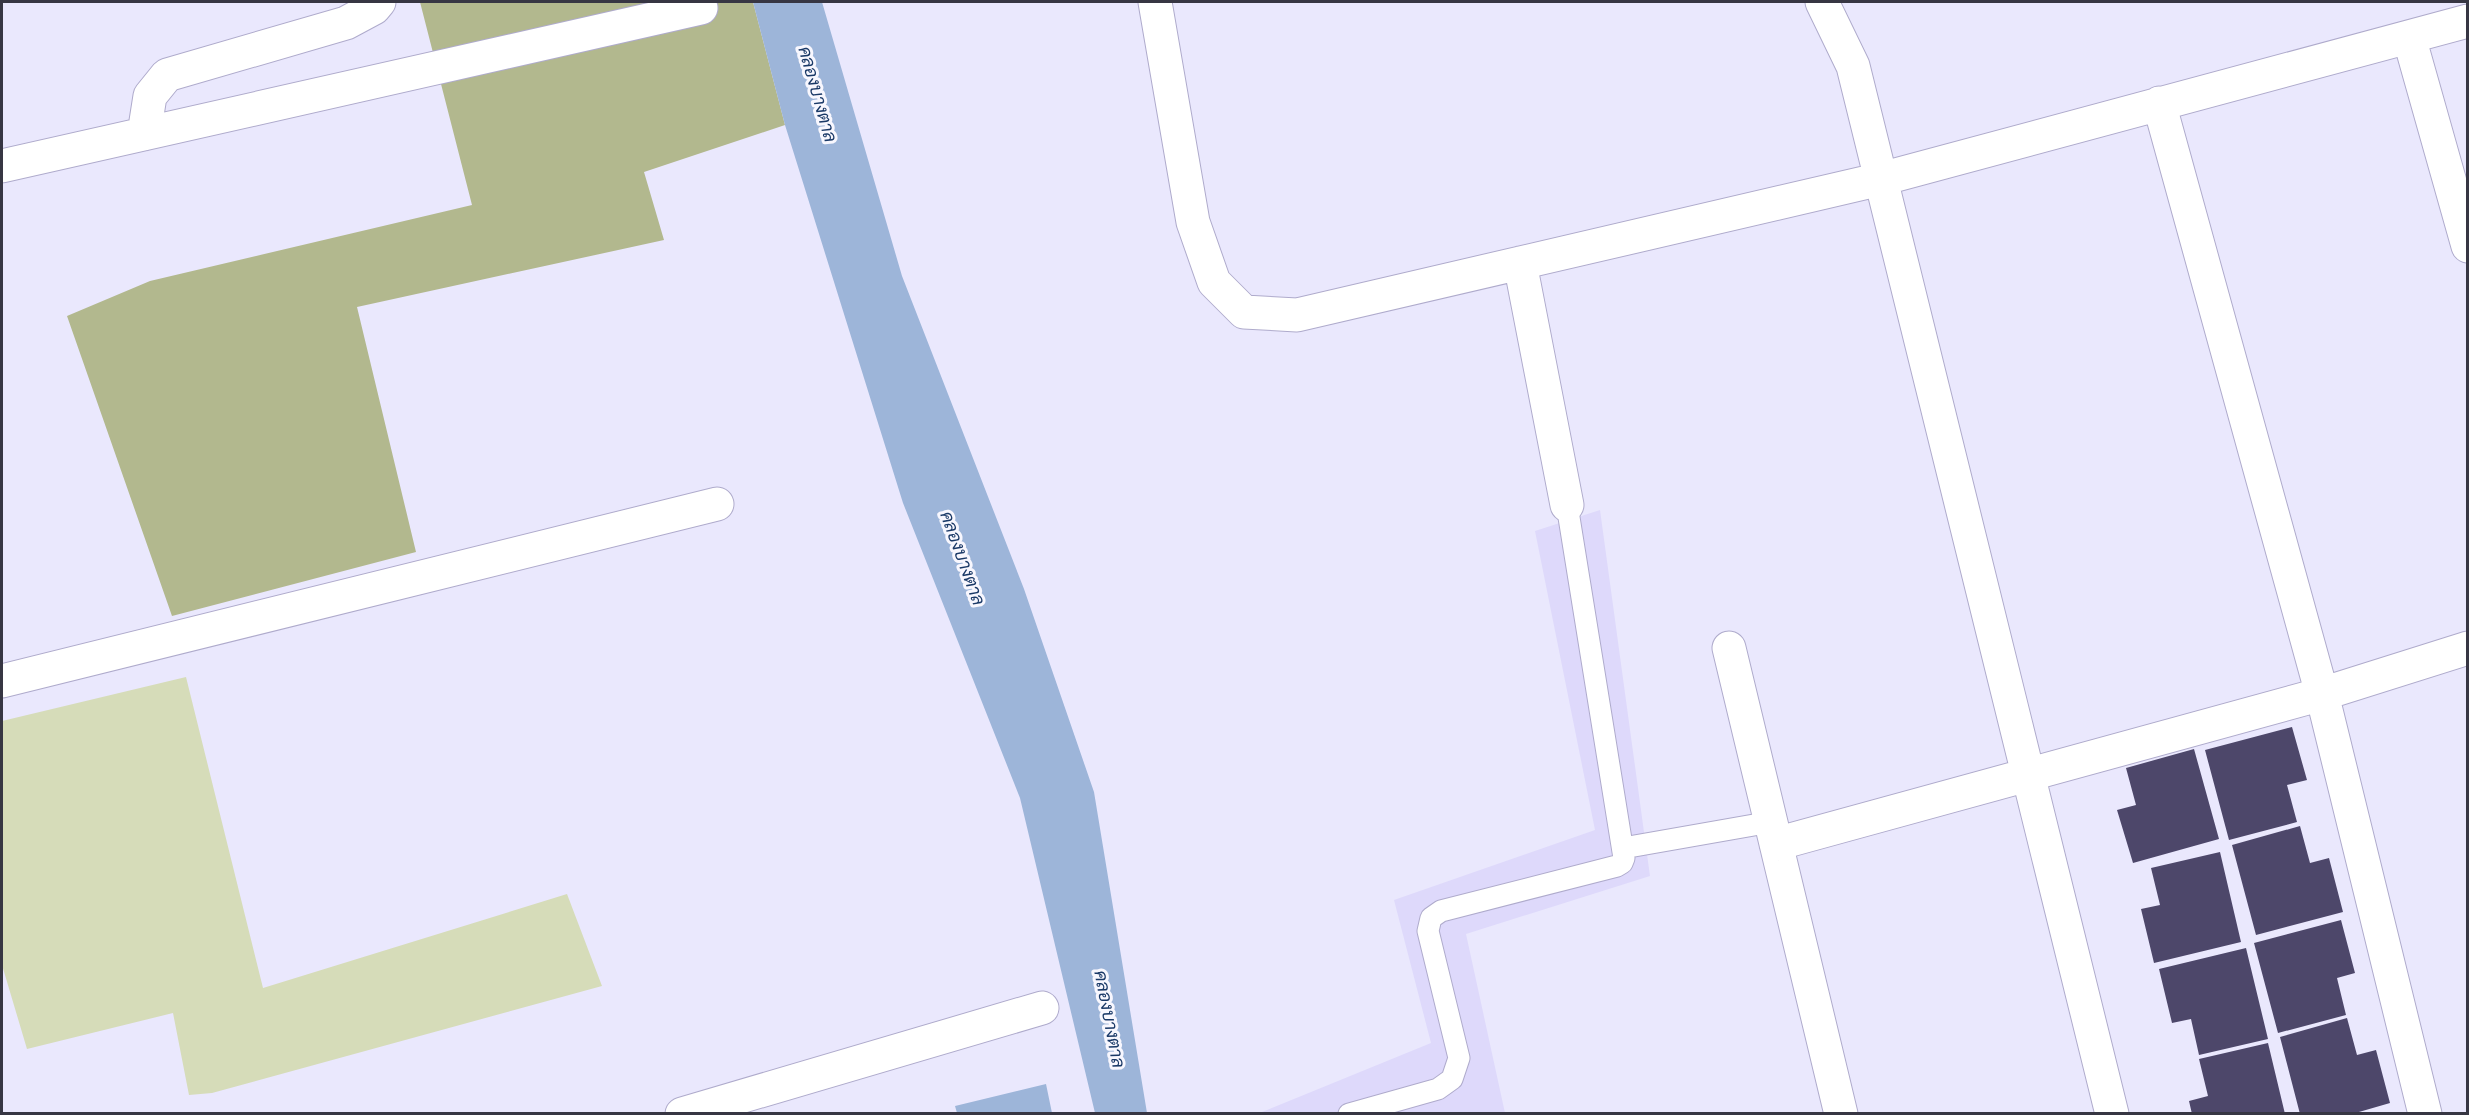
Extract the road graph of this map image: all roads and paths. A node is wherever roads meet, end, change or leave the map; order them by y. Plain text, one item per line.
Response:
1 (379, 2) edge
2 (1155, 2) edge
3 (1822, 2) edge
4 (701, 8) dead end
5 (2468, 21) edge
6 (2409, 37) junction
7 (2159, 103) junction
8 (144, 134) junction
9 (2, 166) edge
10 (1881, 178) junction
11 (2468, 246) edge
12 (1520, 263) junction
13 (717, 504) dead end
14 (1567, 505) joint
15 (1729, 648) dead end
16 (2468, 648) edge
17 (2, 681) edge
18 (2322, 694) junction
19 (2029, 775) junction
20 (1774, 833) junction
21 (1623, 848) junction
22 (1042, 1008) dead end
23 (682, 1113) edge
24 (1349, 1113) edge
25 (1841, 1113) edge
26 (2112, 1113) edge
27 (2425, 1113) edge

1 - 8 street
2 - 12 street
3 - 10 street
4 - 8 street
5 - 6 street
6 - 7 street
6 - 11 street
7 - 10 street
7 - 18 street
8 - 9 street
10 - 12 street
10 - 19 street
12 - 14 street
13 - 17 street
14 - 21 lane
15 - 20 street
16 - 18 street
18 - 19 street
18 - 27 street
19 - 20 street
19 - 26 street
20 - 21 lane
20 - 25 street
21 - 24 lane
22 - 23 street

